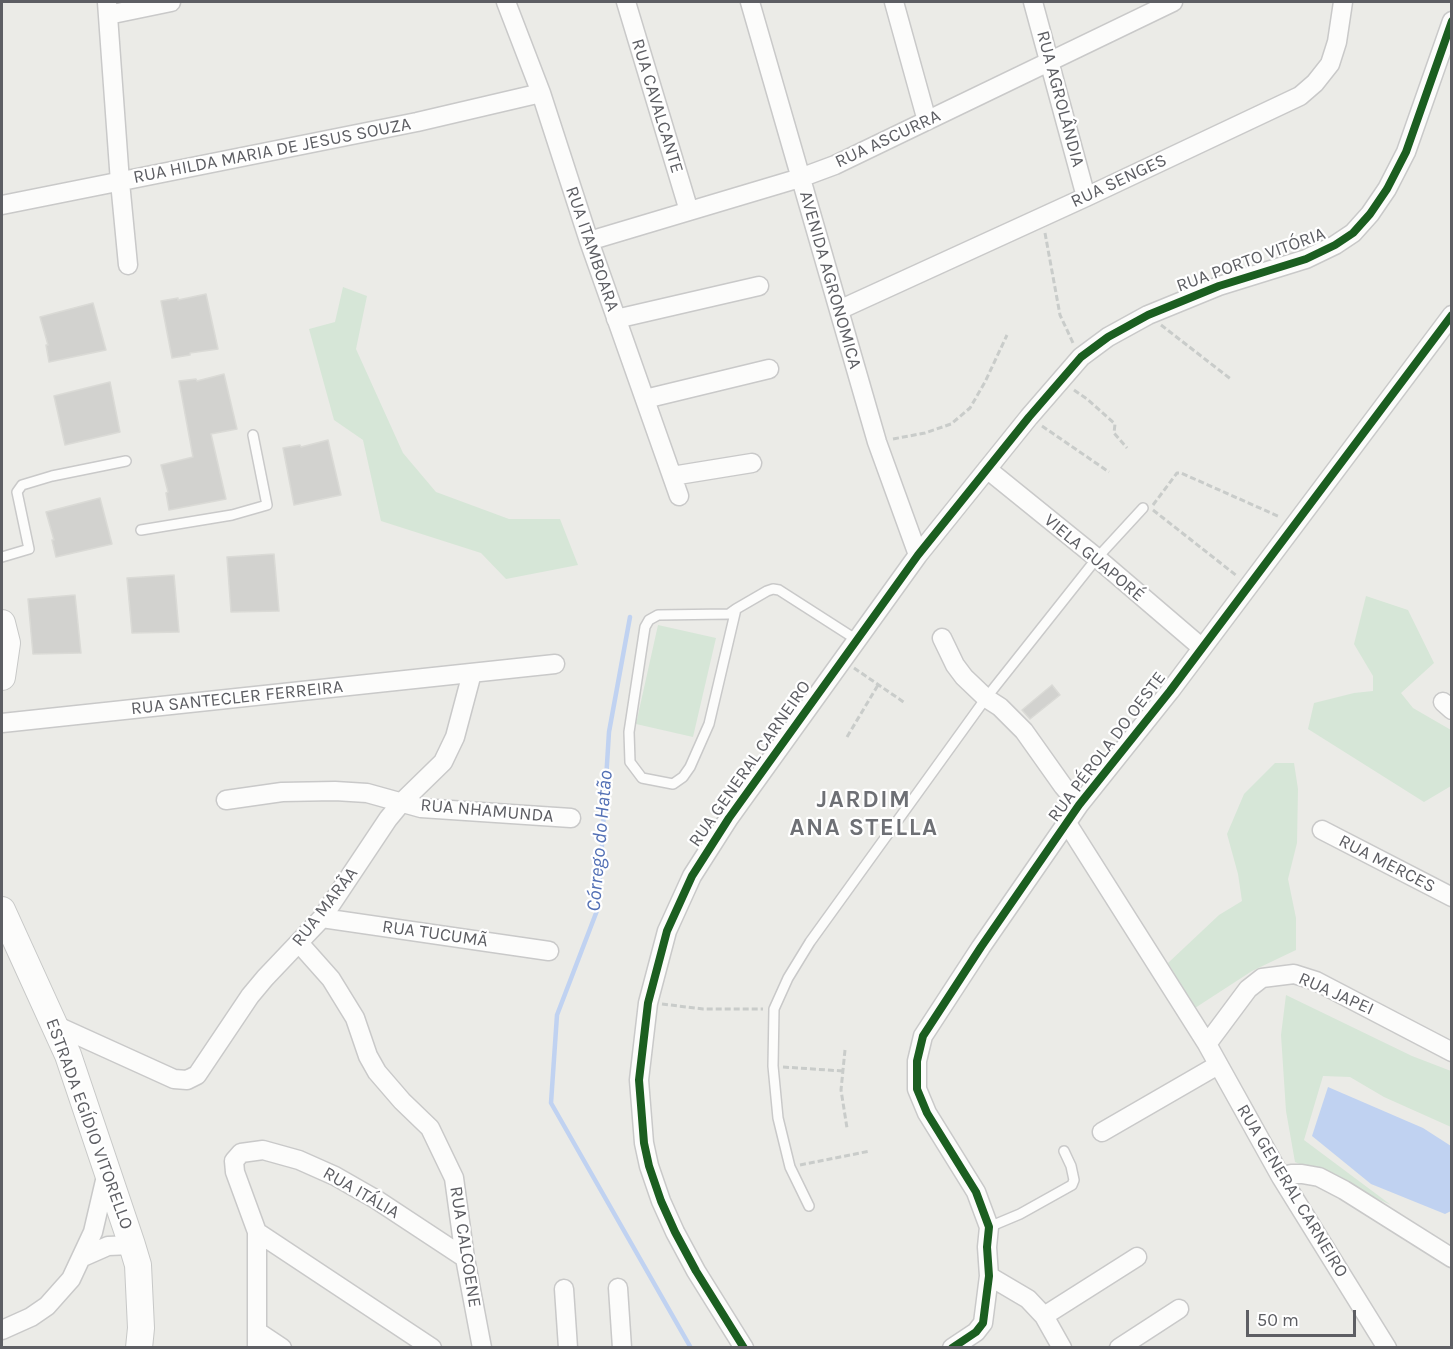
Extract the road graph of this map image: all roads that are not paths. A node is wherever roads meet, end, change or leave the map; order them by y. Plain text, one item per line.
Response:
1 (171, 2) edge
2 (506, 2) edge
3 (626, 2) edge
4 (750, 2) edge
5 (894, 2) edge
6 (1033, 2) edge
7 (1173, 2) edge
8 (1343, 2) edge
9 (108, 8) edge
10 (1452, 21) edge
11 (1049, 60) junction
12 (541, 93) junction
13 (927, 121) junction
14 (800, 178) junction
15 (120, 182) junction
16 (1086, 197) junction
17 (2, 205) edge
18 (689, 211) junction
19 (589, 242) junction
20 (128, 265) dead end
21 (759, 286) dead end
22 (838, 310) junction
23 (1452, 315) edge
24 (616, 319) junction
25 (769, 369) dead end
26 (645, 399) junction
27 (253, 435) dead end
28 (126, 461) dead end
29 (752, 463) dead end
30 (987, 469) junction
31 (672, 476) junction
32 (679, 496) dead end
33 (1143, 508) dead end
34 (141, 530) dead end
35 (918, 555) junction
36 (2, 557) edge
37 (1097, 558) junction
38 (736, 609) junction
39 (2, 623) edge
40 (942, 638) dead end
41 (857, 640) junction
42 (1201, 648) junction
43 (555, 664) dead end
44 (472, 673) junction
45 (2, 677) edge
46 (986, 698) junction
47 (2, 723) edge
48 (226, 800) dead end
49 (402, 802) junction
50 (1079, 805) junction
51 (571, 818) dead end
52 (1067, 823) junction
53 (1322, 830) dead end
54 (1452, 897) edge
55 (2, 910) edge
56 (322, 918) junction
57 (299, 944) junction
58 (549, 951) dead end
59 (55, 1025) junction
60 (1207, 1044) junction
61 (1452, 1052) edge
62 (1218, 1065) junction
63 (1101, 1132) dead end
64 (1064, 1151) dead end
65 (107, 1172) junction
66 (1281, 1177) junction
67 (809, 1206) dead end
68 (988, 1227) junction
69 (257, 1232) junction
70 (132, 1245) junction
71 (82, 1257) junction
72 (1137, 1257) dead end
73 (465, 1258) junction
74 (1452, 1258) edge
75 (989, 1276) junction
76 (618, 1287) dead end
77 (564, 1288) dead end
78 (1179, 1309) dead end
79 (1044, 1316) junction
80 (2, 1330) edge
81 (258, 1340) edge
82 (139, 1347) edge
83 (282, 1347) edge
84 (432, 1347) edge
85 (482, 1347) edge
86 (568, 1347) edge
87 (622, 1347) edge
88 (744, 1347) edge
89 (952, 1347) edge
90 (1062, 1347) edge
91 (1119, 1347) edge
92 (1386, 1347) edge

1 - 9 street
2 - 12 street, RUA ITAMBOARA
3 - 18 street, RUA CAVALCANTE
4 - 14 street, AVENIDA AGRONOMICA
5 - 13 street
6 - 11 street, RUA AGROLÂNDIA
7 - 11 street, RUA ASCURRA
8 - 16 street, RUA SENGES
9 - 15 street
10 - 30 street, RUA PORTO VITÓRIA
11 - 13 street, RUA ASCURRA
11 - 16 street, RUA AGROLÂNDIA
12 - 15 street, RUA HILDA MARIA DE JESUS SOUZA
12 - 19 street, RUA ITAMBOARA
13 - 14 street, RUA ASCURRA
14 - 18 street, RUA ASCURRA
14 - 22 street, AVENIDA AGRONOMICA
15 - 17 street, RUA HILDA MARIA DE JESUS SOUZA
15 - 20 street
16 - 22 street, RUA SENGES
18 - 19 street, RUA ASCURRA
19 - 24 street, RUA ITAMBOARA
21 - 24 street
22 - 35 street, AVENIDA AGRONOMICA
23 - 42 street, RUA PÉROLA DO OESTE
24 - 26 street, RUA ITAMBOARA
25 - 26 street
26 - 31 street, RUA ITAMBOARA
27 - 34 lane
28 - 36 lane
29 - 31 street
30 - 35 street, RUA GENERAL CARNEIRO
30 - 37 street, VIELA GUAPORÉ
31 - 32 street, RUA ITAMBOARA
33 - 37 lane
35 - 41 street, RUA GENERAL CARNEIRO
37 - 42 street, VIELA GUAPORÉ
37 - 46 lane
38 - 38 lane
38 - 41 lane
39 - 45 street
40 - 46 street
41 - 88 street, RUA GENERAL CARNEIRO
42 - 50 street, RUA PÉROLA DO OESTE
43 - 44 street
44 - 47 street, RUA SANTECLER FERREIRA
44 - 49 street, RUA MARÃA
46 - 50 street
46 - 67 lane
48 - 49 street, RUA NHAMUNDA
49 - 51 street, RUA NHAMUNDA
49 - 56 street, RUA MARÃA
50 - 52 street, RUA PÉROLA DO OESTE
52 - 60 street, RUA GENERAL CARNEIRO
52 - 68 street, RUA PÉROLA DO OESTE
53 - 54 street, RUA MERCES
55 - 59 street, ESTRADA EGÍDIO VITORELLO
56 - 57 street, RUA MARÃA
56 - 58 street, RUA TUCUMÃ
57 - 59 street, RUA MARÃA
57 - 73 street, RUA CALCOENE
59 - 65 street, ESTRADA EGÍDIO VITORELLO
60 - 61 street, RUA JAPEI
60 - 62 street, RUA GENERAL CARNEIRO
62 - 63 street
62 - 66 street, RUA GENERAL CARNEIRO
64 - 68 lane
65 - 70 street, ESTRADA EGÍDIO VITORELLO
65 - 71 street
66 - 74 street
66 - 92 street, RUA GENERAL CARNEIRO
68 - 75 street, RUA PÉROLA DO OESTE
69 - 73 street, RUA ITÁLIA
69 - 81 street
69 - 84 street
70 - 71 street
70 - 82 street, ESTRADA EGÍDIO VITORELLO
71 - 80 street
72 - 79 street
73 - 85 street, RUA CALCOENE
75 - 79 street
75 - 89 street, RUA PÉROLA DO OESTE
76 - 87 street
77 - 86 street
78 - 91 street
79 - 90 street
81 - 83 street

